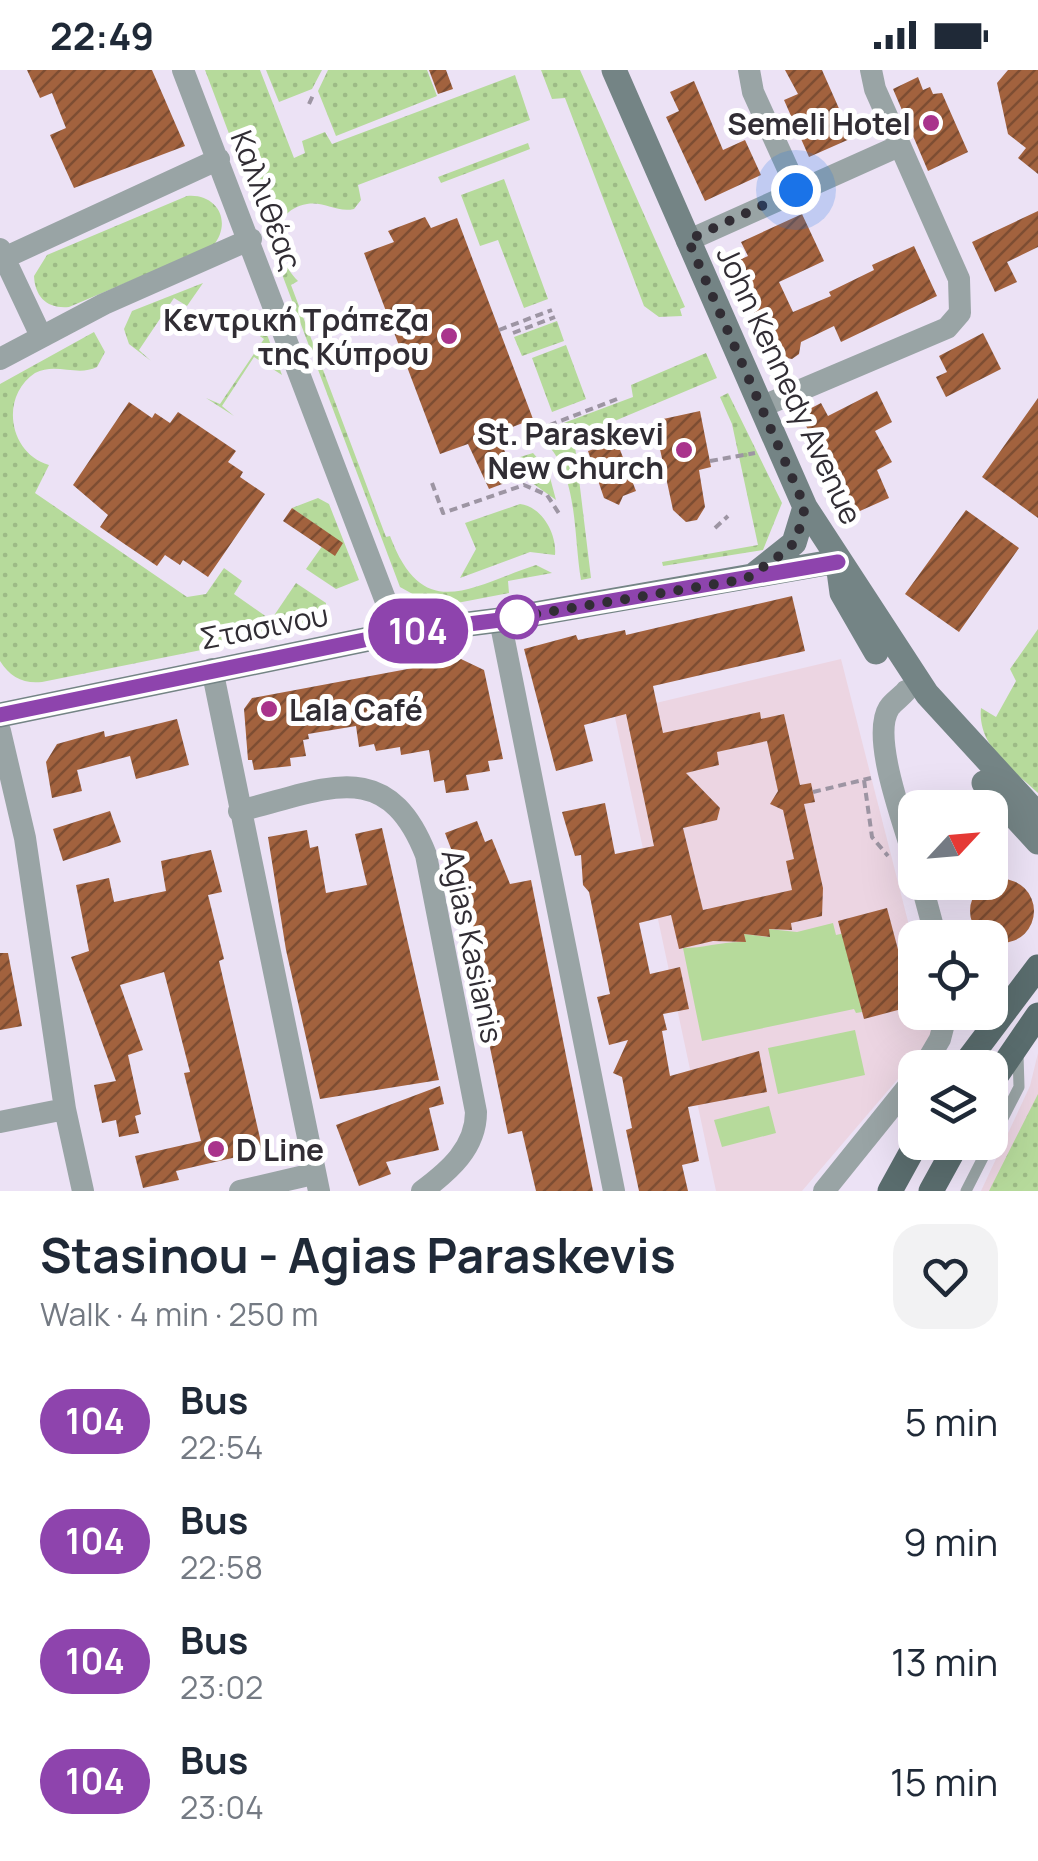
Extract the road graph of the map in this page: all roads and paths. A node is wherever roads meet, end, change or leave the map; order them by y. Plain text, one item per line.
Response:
1 (183, 70) edge
2 (614, 70) edge
3 (750, 70) edge
4 (870, 70) edge
5 (314, 92) junction
6 (306, 94) dead end
7 (319, 100) dead end
8 (309, 104) dead end
9 (899, 146) junction
10 (218, 159) junction
11 (796, 190) junction
12 (251, 239) junction
13 (688, 240) junction
14 (2, 253) edge
15 (552, 310) dead end
16 (555, 317) dead end
17 (499, 330) dead end
18 (513, 333) dead end
19 (41, 336) junction
20 (0, 360) edge
21 (617, 399) dead end
22 (761, 408) junction
23 (537, 430) dead end
24 (782, 456) junction
25 (710, 461) dead end
26 (432, 483) dead end
27 (805, 507) junction
28 (560, 515) dead end
29 (728, 516) dead end
30 (714, 528) dead end
31 (838, 562) junction
32 (746, 579) junction
33 (500, 620) junction
34 (398, 633) junction
35 (212, 669) junction
36 (906, 691) junction
37 (0, 715) edge
38 (0, 731) edge
39 (891, 776) junction
40 (864, 780) junction
41 (813, 792) dead end
42 (898, 801) edge
43 (239, 811) junction
44 (1038, 815) edge
45 (1038, 842) edge
46 (888, 856) dead end
47 (1038, 967) edge
48 (1038, 1014) edge
49 (1018, 1041) junction
50 (976, 1050) edge
51 (1008, 1057) edge
52 (898, 1099) edge
53 (65, 1109) junction
54 (0, 1122) edge
55 (908, 1160) edge
56 (948, 1160) edge
57 (316, 1182) edge
58 (82, 1191) edge
59 (240, 1191) edge
60 (422, 1191) edge
61 (614, 1191) edge
62 (824, 1191) edge
63 (890, 1191) edge
64 (931, 1191) edge
65 (966, 1191) edge

1 - 10 street, Καλλιθέας
2 - 13 main road, John Kennedy Avenue
3 - 11 street
4 - 9 street
5 - 6 path
5 - 7 path
5 - 8 path
9 - 11 street
9 - 22 street
10 - 12 street, Καλλιθέας
10 - 14 street
11 - 13 street
12 - 19 street
12 - 34 street, Καλλιθέας
13 - 22 main road, John Kennedy Avenue
14 - 19 street
15 - 17 path
16 - 18 path
19 - 20 street
21 - 23 path
22 - 24 main road, John Kennedy Avenue
24 - 25 path
24 - 27 main road, John Kennedy Avenue
26 - 28 path
27 - 31 main road, John Kennedy Avenue
27 - 32 main road
29 - 30 path
31 - 32 main road, Στασινου
31 - 36 main road, John Kennedy Avenue
31 - 44 main road, John Kennedy Avenue
32 - 33 main road, Στασινου
33 - 34 main road, Στασινου
33 - 61 street
34 - 35 main road, Στασινου
35 - 37 main road, Στασινου
35 - 43 street
36 - 39 street
36 - 45 main road, John Kennedy Avenue
38 - 53 street
39 - 40 path
39 - 42 street
40 - 41 path
40 - 46 path
43 - 57 street
43 - 60 street, Agias Kasianis
47 - 50 main road
48 - 49 main road
49 - 51 main road
49 - 65 lane
52 - 62 street
53 - 54 street
53 - 58 street
55 - 63 main road
56 - 64 main road
57 - 59 street

